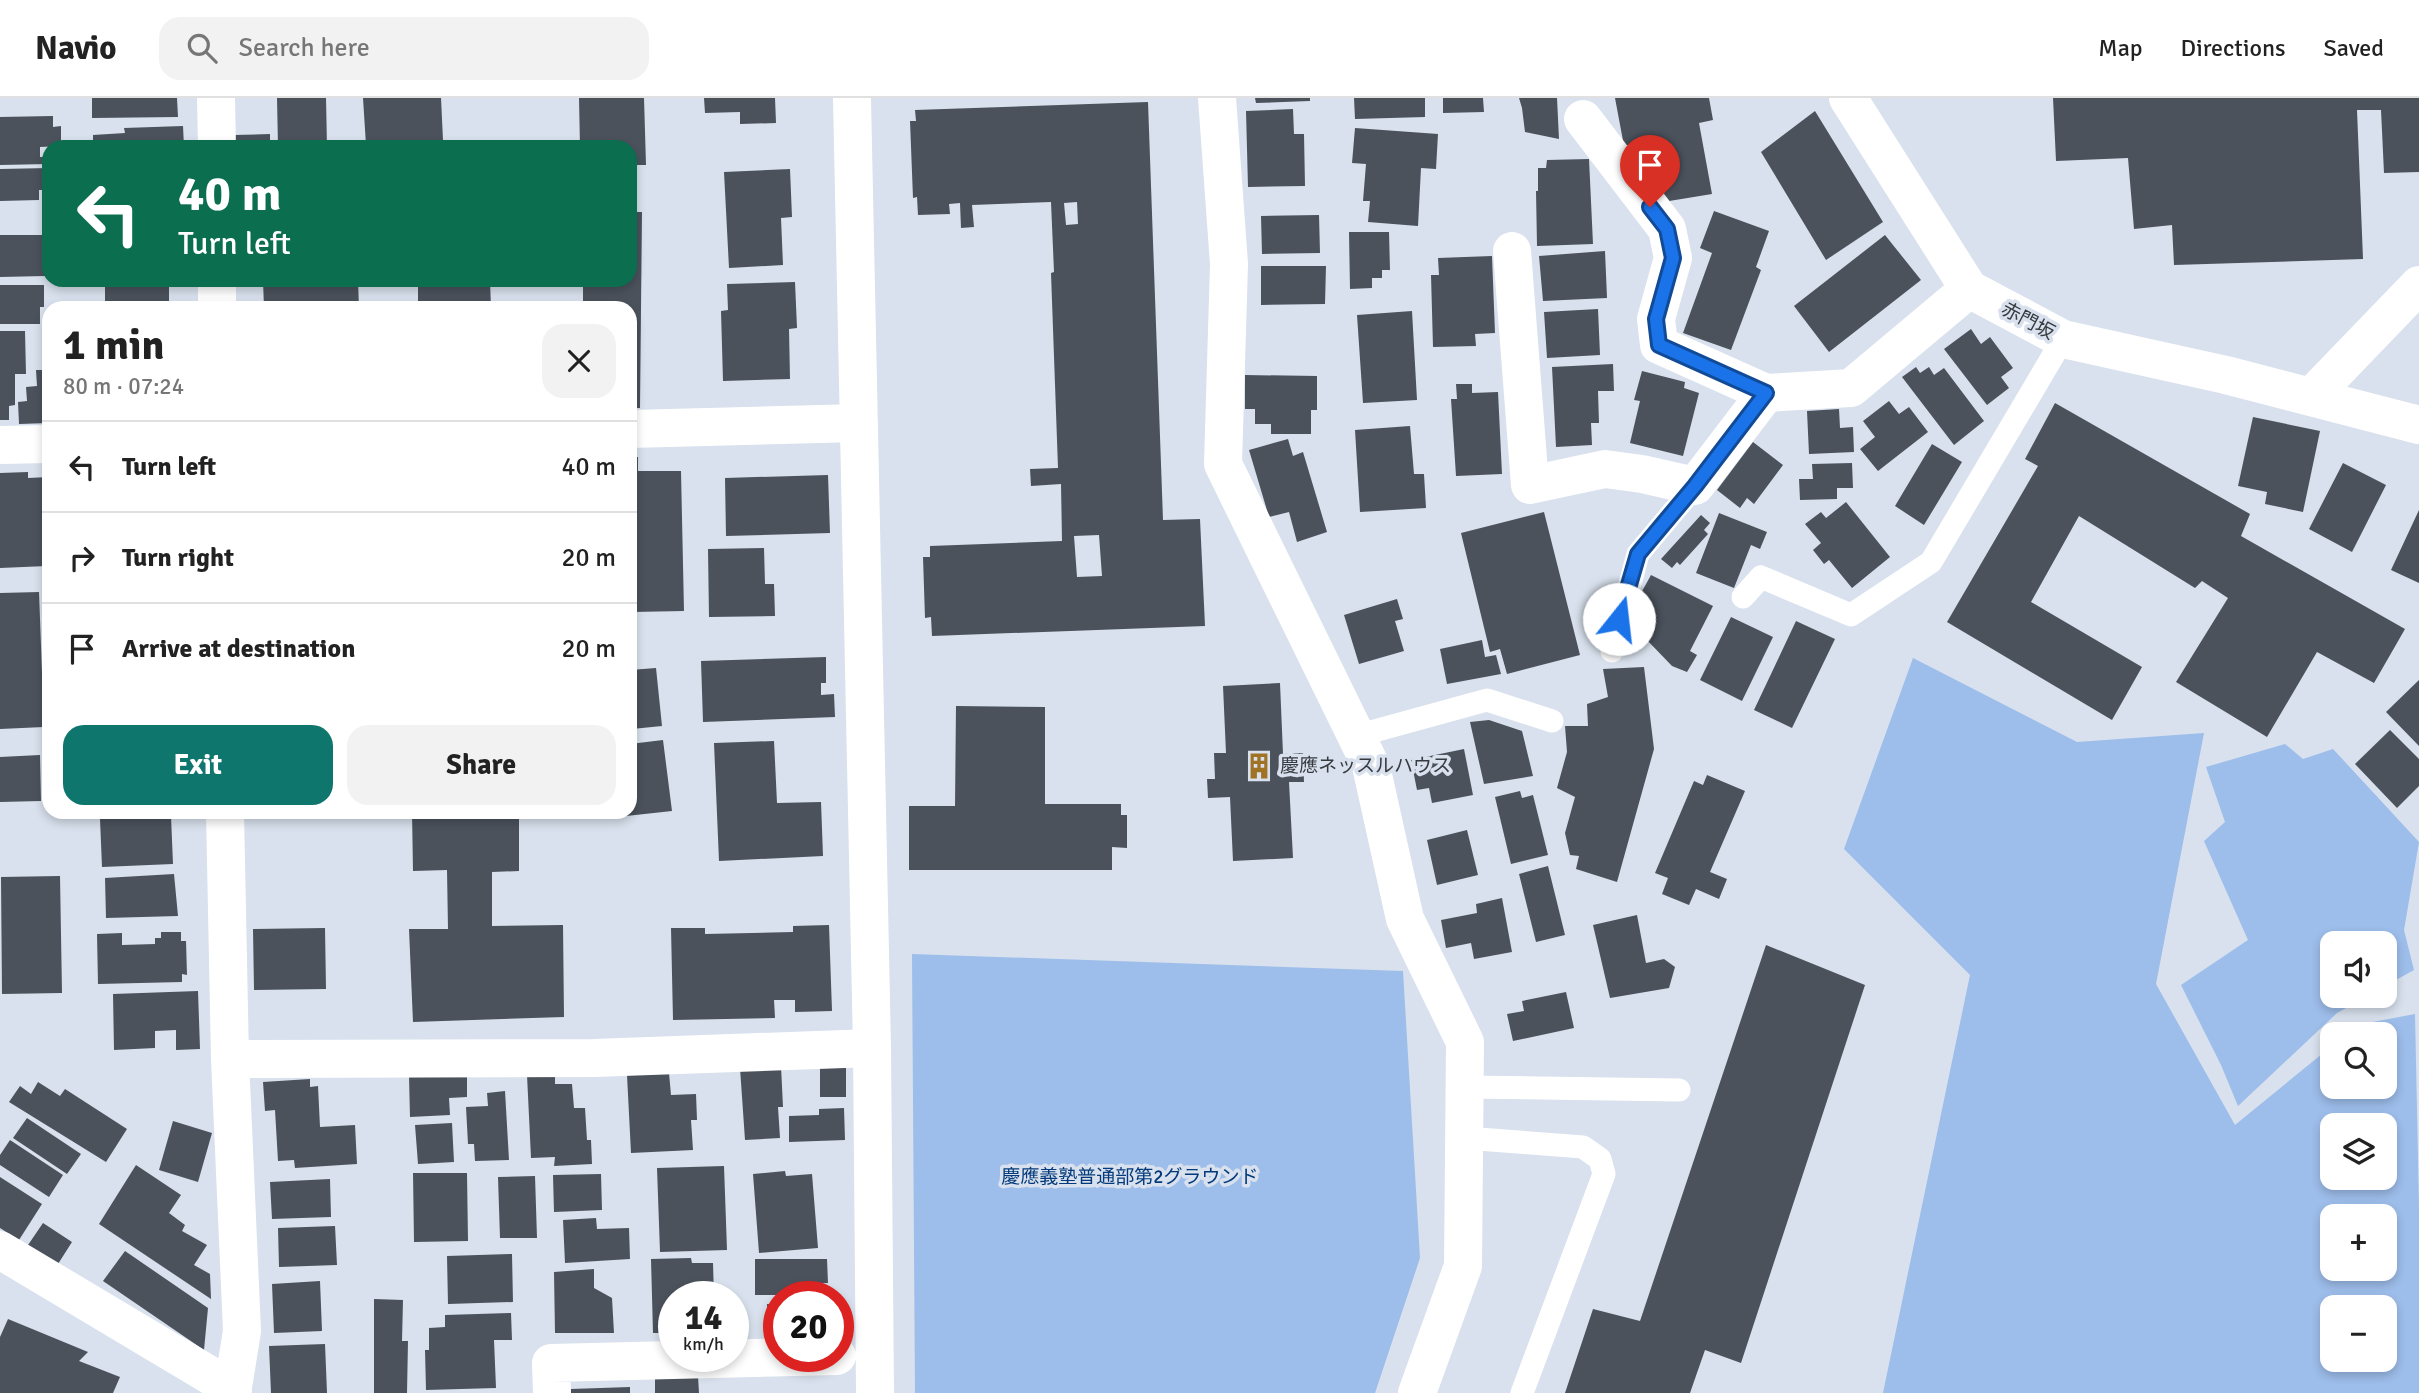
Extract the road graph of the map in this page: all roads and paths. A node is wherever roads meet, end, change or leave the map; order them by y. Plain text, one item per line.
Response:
1 (216, 98) edge
2 (852, 98) edge
3 (1217, 98) edge
4 (1848, 98) edge
5 (1581, 109) edge
6 (216, 140) edge
7 (1512, 251) dead end
8 (2419, 285) edge
9 (1969, 289) junction
10 (2063, 339) junction
11 (1766, 393) junction
12 (2311, 397) junction
13 (859, 423) junction
14 (2419, 425) edge
15 (637, 429) edge
16 (42, 444) edge
17 (0, 445) edge
18 (1695, 486) junction
19 (1744, 597) dead end
20 (1612, 651) dead end
21 (1552, 721) dead end
22 (1356, 736) junction
23 (225, 819) edge
24 (872, 1048) junction
25 (230, 1059) junction
26 (1465, 1087) junction
27 (1679, 1090) dead end
28 (1465, 1138) junction
29 (0, 1250) edge
30 (854, 1300) edge
31 (763, 1358) edge
32 (854, 1362) edge
33 (233, 1391) edge
34 (552, 1393) edge
35 (875, 1393) edge
36 (1418, 1393) edge
37 (1522, 1393) edge

1 - 6 street
2 - 13 street
3 - 22 street
4 - 9 street, 赤門坂
5 - 11 street
7 - 18 street
8 - 12 street
9 - 10 street, 赤門坂
9 - 11 street
10 - 12 street, 赤門坂
10 - 19 lane
11 - 18 street
12 - 14 street, 赤門坂
13 - 15 street
13 - 24 street
16 - 17 street
18 - 20 lane
21 - 22 lane
22 - 26 street
23 - 25 street
24 - 25 street
24 - 30 street
25 - 33 street
26 - 27 lane
26 - 28 street
28 - 36 street
28 - 37 lane
29 - 33 street
31 - 34 street
32 - 35 street

